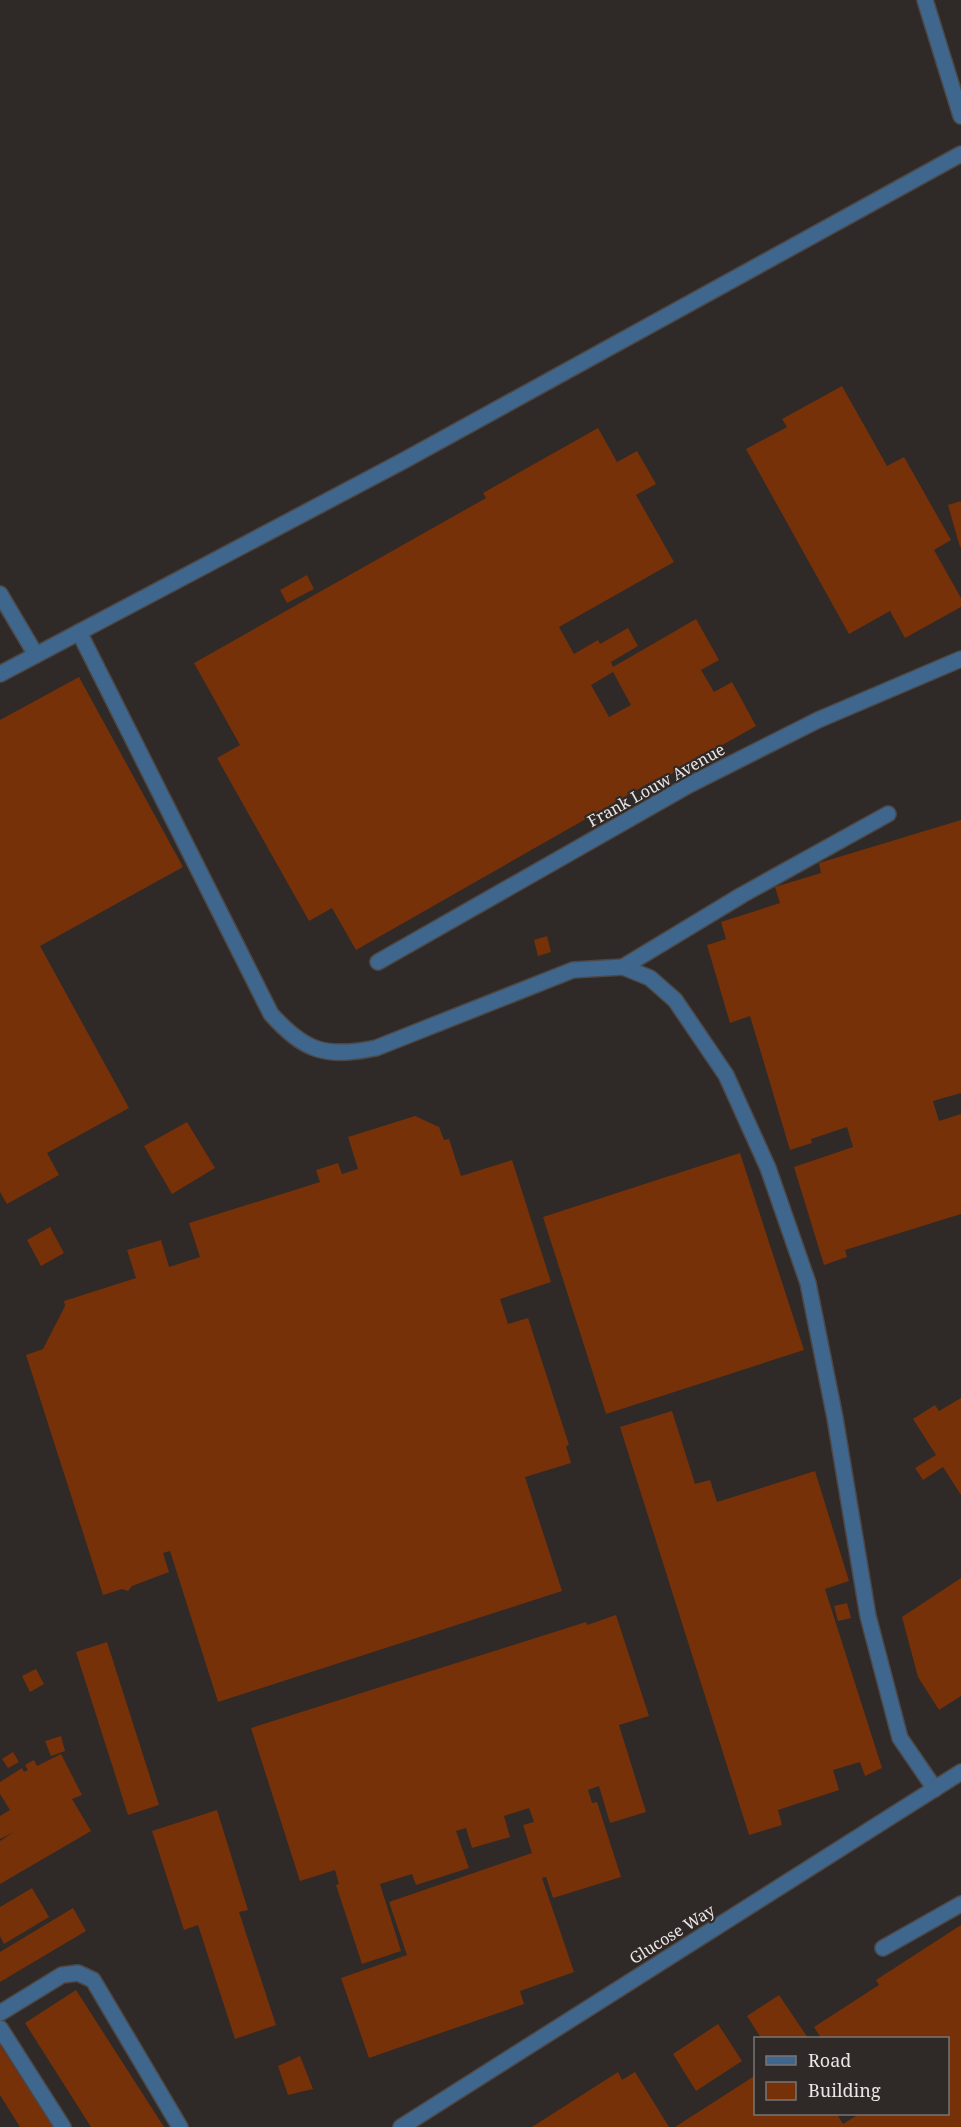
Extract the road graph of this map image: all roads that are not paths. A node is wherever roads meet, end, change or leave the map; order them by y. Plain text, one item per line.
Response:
1 (925, 0) edge
2 (961, 116) edge
3 (961, 154) edge
4 (0, 594) edge
5 (79, 632) junction
6 (36, 655) junction
7 (961, 659) edge
8 (0, 674) edge
9 (888, 814) dead end
10 (378, 962) dead end
11 (622, 967) junction
12 (961, 1772) edge
13 (934, 1789) junction
14 (961, 1904) edge
15 (884, 1948) dead end
16 (0, 2013) edge
17 (0, 2028) edge
18 (63, 2127) edge
19 (180, 2127) edge
20 (401, 2127) edge

1 - 2 street
3 - 5 street
4 - 6 street
5 - 6 street
5 - 11 street
6 - 8 street
7 - 10 street, Frank Louw Avenue
9 - 11 street
11 - 13 street
12 - 13 street, Glucose Way
13 - 20 street, Glucose Way
14 - 15 street
16 - 19 street
17 - 18 street

